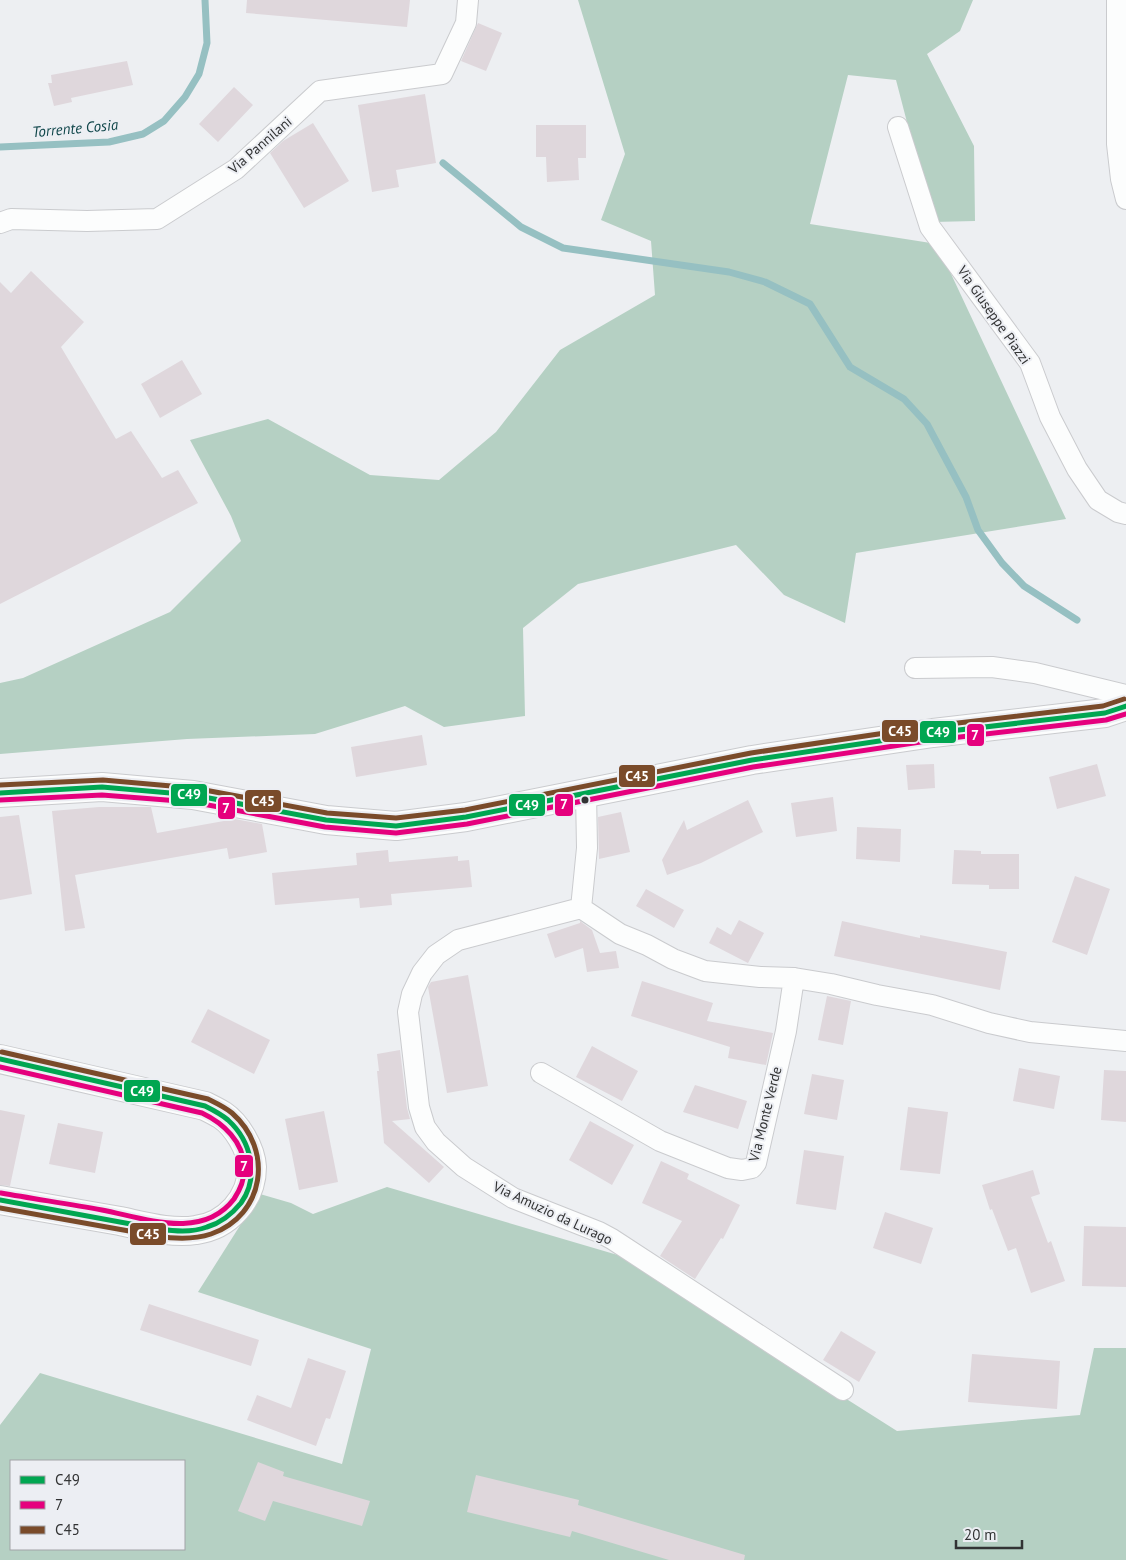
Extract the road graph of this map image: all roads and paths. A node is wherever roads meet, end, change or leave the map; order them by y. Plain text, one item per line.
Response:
1 (468, 0) edge
2 (1117, 0) edge
3 (898, 127) dead end
4 (1126, 199) edge
5 (0, 223) edge
6 (1126, 514) edge
7 (915, 668) dead end
8 (1126, 695) edge
9 (1126, 706) edge
10 (586, 792) junction
11 (0, 793) edge
12 (580, 908) junction
13 (794, 978) junction
14 (1126, 1041) edge
15 (0, 1059) edge
16 (541, 1073) dead end
17 (0, 1200) edge
18 (843, 1390) dead end

1 - 5 street, Via Pannilani
2 - 4 street
3 - 6 street, Via Giuseppe Piazzi
7 - 8 street
9 - 10 main road
10 - 11 main road
10 - 12 street
12 - 13 street
12 - 18 street, Via Amuzio da Lurago
13 - 14 street
13 - 16 street, Via Monte Verde
15 - 17 main road

